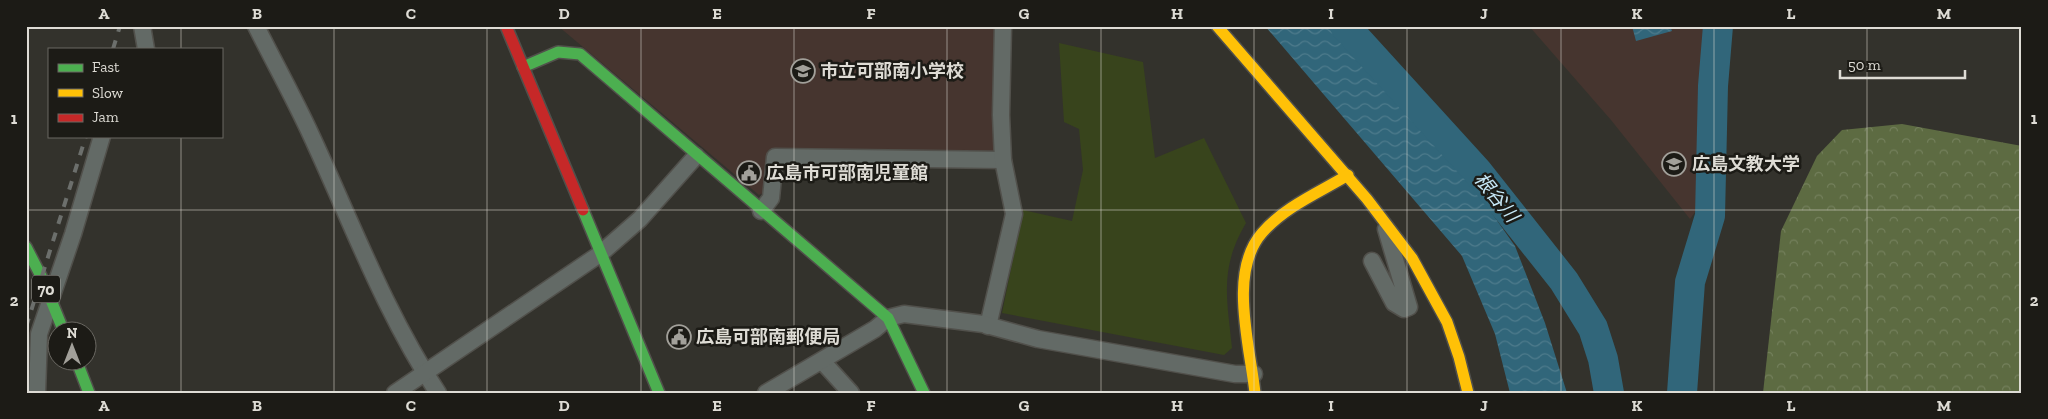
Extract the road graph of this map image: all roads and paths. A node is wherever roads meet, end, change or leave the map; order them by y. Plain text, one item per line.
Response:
1 (142, 26) edge
2 (256, 26) edge
3 (506, 26) edge
4 (1003, 26) edge
5 (1217, 26) edge
6 (146, 48) edge
7 (523, 67) junction
8 (101, 138) edge
9 (696, 156) junction
10 (1003, 160) junction
11 (1348, 175) junction
12 (761, 211) junction
13 (1384, 220) junction
14 (26, 247) edge
15 (600, 254) junction
16 (1372, 262) dead end
17 (50, 299) junction
18 (888, 318) junction
19 (60, 322) edge
20 (988, 326) junction
21 (822, 361) junction
22 (81, 372) edge
23 (424, 372) junction
24 (1254, 374) junction
25 (37, 393) edge
26 (89, 393) edge
27 (395, 393) edge
28 (438, 393) edge
29 (659, 393) edge
30 (766, 393) edge
31 (851, 393) edge
32 (924, 393) edge
33 (1256, 393) edge
34 (1468, 393) edge

1 - 6 street
2 - 23 street
3 - 7 street
4 - 10 street
5 - 11 street
7 - 9 street
7 - 15 street
8 - 17 street
9 - 12 street
9 - 15 street
10 - 12 street
10 - 20 street
11 - 13 street
11 - 24 street
12 - 18 street
13 - 16 street
13 - 34 street
14 - 17 street, 70
15 - 23 street
15 - 29 street
17 - 19 street, 70
17 - 25 street
18 - 20 street
18 - 21 street
18 - 32 street
20 - 24 street
21 - 30 street
21 - 31 street
22 - 26 street
23 - 27 street
23 - 28 street
24 - 33 street

